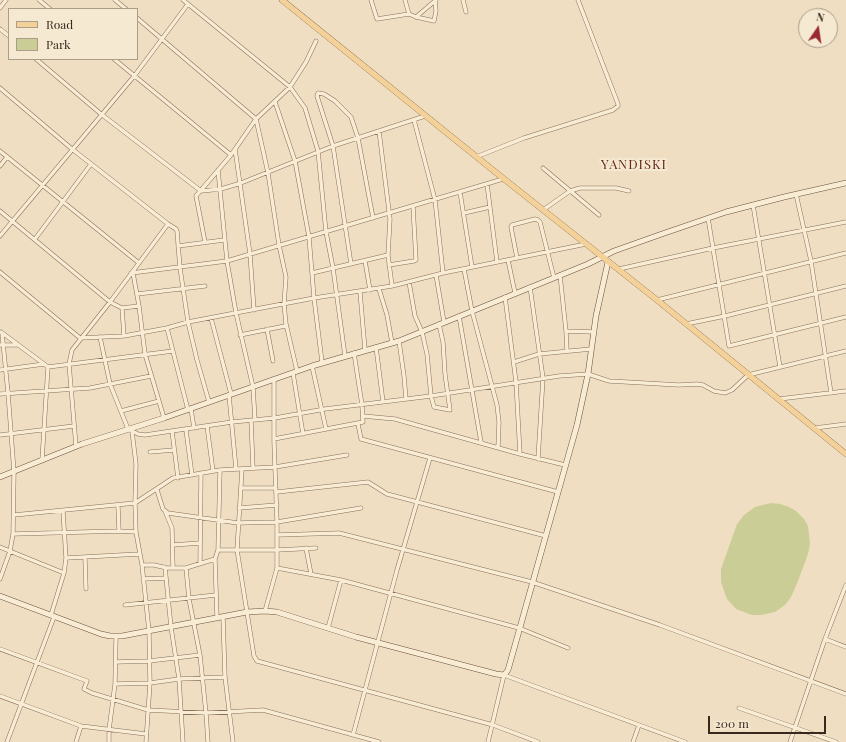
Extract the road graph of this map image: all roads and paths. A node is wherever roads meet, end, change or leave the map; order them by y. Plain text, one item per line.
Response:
1 (6, 0) edge
2 (39, 0) edge
3 (115, 0) edge
4 (183, 0) edge
5 (282, 0) edge
6 (371, 0) edge
7 (404, 0) edge
8 (435, 0) edge
9 (463, 0) edge
10 (578, 0) edge
11 (188, 4) junction
12 (0, 8) edge
13 (49, 8) edge
14 (125, 8) edge
15 (466, 12) dead end
16 (409, 14) junction
17 (416, 17) junction
18 (138, 19) edge
19 (0, 29) edge
20 (8, 35) edge
21 (163, 39) junction
22 (316, 41) dead end
23 (37, 60) edge
24 (115, 60) edge
25 (135, 75) junction
26 (290, 87) junction
27 (0, 88) edge
28 (274, 102) junction
29 (101, 114) junction
30 (425, 116) junction
31 (256, 120) junction
32 (414, 120) junction
33 (379, 131) junction
34 (358, 138) junction
35 (333, 146) junction
36 (235, 149) junction
37 (72, 150) junction
38 (318, 151) junction
39 (0, 152) edge
40 (231, 155) junction
41 (476, 156) junction
42 (7, 157) junction
43 (295, 161) junction
44 (91, 164) junction
45 (0, 166) edge
46 (544, 168) dead end
47 (218, 170) junction
48 (268, 173) junction
49 (504, 179) junction
50 (241, 183) junction
51 (846, 183) edge
52 (487, 184) junction
53 (42, 185) junction
54 (221, 189) junction
55 (201, 191) junction
56 (570, 191) junction
57 (629, 191) dead end
58 (460, 192) junction
59 (796, 194) junction
60 (435, 200) junction
61 (62, 202) junction
62 (753, 205) junction
63 (413, 206) junction
64 (490, 207) junction
65 (543, 210) junction
66 (0, 211) edge
67 (464, 213) junction
68 (390, 214) junction
69 (599, 215) dead end
70 (373, 218) junction
71 (708, 218) junction
72 (12, 221) junction
73 (846, 222) edge
74 (168, 224) junction
75 (346, 226) junction
76 (804, 231) junction
77 (326, 232) junction
78 (0, 236) edge
79 (309, 237) junction
80 (35, 239) junction
81 (759, 239) junction
82 (224, 240) junction
83 (205, 242) junction
84 (586, 244) junction
85 (279, 245) junction
86 (178, 246) junction
87 (713, 248) junction
88 (547, 252) junction
89 (846, 253) edge
90 (250, 254) junction
91 (388, 255) junction
92 (602, 257) junction
93 (517, 258) junction
94 (508, 260) junction
95 (227, 261) junction
96 (364, 261) junction
97 (810, 261) junction
98 (497, 262) junction
99 (608, 262) junction
100 (139, 264) junction
101 (351, 264) junction
102 (389, 265) junction
103 (472, 267) junction
104 (180, 268) junction
105 (333, 268) junction
106 (464, 269) junction
107 (618, 270) junction
108 (0, 272) edge
109 (132, 273) junction
110 (312, 273) junction
111 (443, 273) junction
112 (764, 273) junction
113 (436, 275) junction
114 (560, 275) junction
115 (554, 278) junction
116 (409, 282) junction
117 (719, 284) junction
118 (205, 286) dead end
119 (392, 286) junction
120 (846, 286) edge
121 (530, 287) junction
122 (183, 289) junction
123 (379, 289) junction
124 (370, 290) junction
125 (360, 292) junction
126 (515, 293) junction
127 (815, 293) junction
128 (137, 294) junction
129 (337, 296) junction
130 (505, 297) junction
131 (314, 298) junction
132 (657, 300) junction
133 (110, 302) junction
134 (284, 304) junction
135 (770, 304) junction
136 (139, 306) junction
137 (122, 308) junction
138 (254, 310) junction
139 (472, 311) junction
140 (236, 313) junction
141 (459, 316) junction
142 (725, 316) junction
143 (212, 318) junction
144 (846, 318) edge
145 (188, 322) junction
146 (442, 323) junction
147 (286, 324) junction
148 (685, 324) junction
149 (820, 324) junction
150 (167, 328) junction
151 (267, 329) junction
152 (1, 332) edge
153 (422, 332) junction
154 (566, 332) junction
155 (594, 332) junction
156 (143, 333) junction
157 (240, 335) junction
158 (775, 335) junction
159 (124, 336) junction
160 (80, 338) junction
161 (100, 338) junction
162 (399, 341) junction
163 (392, 343) junction
164 (2, 345) edge
165 (18, 345) junction
166 (376, 347) junction
167 (591, 349) junction
168 (365, 350) junction
169 (173, 351) junction
170 (567, 351) junction
171 (846, 351) edge
172 (145, 354) junction
173 (354, 354) junction
174 (539, 354) junction
175 (345, 356) junction
176 (825, 356) junction
177 (105, 360) junction
178 (273, 361) dead end
179 (322, 362) junction
180 (514, 362) junction
181 (44, 364) junction
182 (69, 364) junction
183 (312, 366) junction
184 (48, 367) junction
185 (780, 367) junction
186 (6, 369) junction
187 (0, 370) edge
188 (295, 372) junction
189 (588, 374) junction
190 (151, 376) junction
191 (748, 376) junction
192 (543, 378) junction
193 (274, 379) junction
194 (516, 382) junction
195 (110, 384) junction
196 (492, 386) junction
197 (252, 387) junction
198 (472, 389) junction
199 (70, 390) junction
200 (46, 391) junction
201 (846, 391) edge
202 (8, 393) junction
203 (447, 393) junction
204 (831, 393) junction
205 (0, 394) edge
206 (230, 395) junction
207 (431, 396) junction
208 (406, 399) junction
209 (778, 399) junction
210 (159, 401) junction
211 (209, 402) junction
212 (383, 402) junction
213 (362, 405) junction
214 (190, 409) junction
215 (321, 410) junction
216 (121, 411) junction
217 (299, 414) junction
218 (363, 416) junction
219 (164, 418) junction
220 (274, 418) junction
221 (253, 420) junction
222 (232, 422) junction
223 (358, 424) junction
224 (846, 424) edge
225 (74, 426) junction
226 (208, 426) junction
227 (194, 428) junction
228 (814, 428) junction
229 (44, 429) junction
230 (130, 430) junction
231 (186, 430) junction
232 (326, 430) junction
233 (172, 431) junction
234 (12, 433) junction
235 (303, 434) junction
236 (0, 435) edge
237 (274, 440) junction
238 (481, 442) junction
239 (76, 446) junction
240 (498, 448) junction
241 (174, 450) junction
242 (843, 450) edge
243 (150, 452) dead end
244 (520, 454) junction
245 (846, 454) edge
246 (347, 455) dead end
247 (430, 458) junction
248 (538, 459) junction
249 (42, 460) junction
250 (566, 466) junction
251 (276, 467) junction
252 (253, 468) junction
253 (236, 469) junction
254 (242, 469) junction
255 (220, 470) junction
256 (213, 471) junction
257 (14, 472) junction
258 (201, 473) junction
259 (192, 475) junction
260 (0, 477) edge
261 (178, 478) junction
262 (241, 488) junction
263 (157, 490) junction
264 (276, 490) junction
265 (558, 492) junction
266 (417, 502) junction
267 (135, 503) junction
268 (277, 505) junction
269 (118, 506) junction
270 (239, 508) junction
271 (361, 508) dead end
272 (63, 510) junction
273 (165, 511) junction
274 (14, 515) junction
275 (200, 518) junction
276 (219, 521) junction
277 (278, 522) junction
278 (238, 523) junction
279 (119, 531) junction
280 (136, 532) junction
281 (65, 533) junction
282 (13, 534) junction
283 (277, 535) junction
284 (546, 536) junction
285 (200, 543) junction
286 (173, 545) junction
287 (0, 547) edge
288 (306, 548) junction
289 (316, 548) dead end
290 (218, 550) junction
291 (237, 550) junction
292 (277, 550) junction
293 (404, 550) junction
294 (10, 551) junction
295 (140, 554) junction
296 (66, 558) junction
297 (85, 558) junction
298 (215, 560) junction
299 (200, 564) junction
300 (142, 565) junction
301 (165, 567) junction
302 (173, 568) junction
303 (186, 568) junction
304 (277, 568) junction
305 (64, 573) junction
306 (311, 574) junction
307 (166, 578) junction
308 (0, 579) edge
309 (143, 579) junction
310 (340, 580) junction
311 (532, 582) junction
312 (846, 585) edge
313 (86, 589) dead end
314 (391, 594) junction
315 (216, 595) junction
316 (0, 596) edge
317 (189, 599) junction
318 (168, 601) junction
319 (145, 603) junction
320 (125, 605) dead end
321 (265, 610) junction
322 (247, 612) junction
323 (52, 616) junction
324 (220, 617) junction
325 (193, 622) junction
326 (171, 626) junction
327 (328, 628) junction
328 (519, 628) junction
329 (149, 631) junction
330 (116, 636) junction
331 (825, 639) junction
332 (378, 643) junction
333 (846, 647) edge
334 (568, 648) dead end
335 (0, 649) edge
336 (200, 655) junction
337 (176, 658) junction
338 (149, 661) junction
339 (116, 662) junction
340 (36, 663) junction
341 (504, 675) junction
342 (225, 677) junction
343 (202, 678) junction
344 (179, 679) junction
345 (811, 681) junction
346 (150, 683) junction
347 (115, 684) junction
348 (365, 691) junction
349 (846, 694) edge
350 (0, 696) edge
351 (113, 699) junction
352 (22, 704) junction
353 (739, 708) dead end
354 (148, 710) junction
355 (230, 711) junction
356 (182, 712) junction
357 (206, 713) junction
358 (639, 725) junction
359 (81, 726) junction
360 (493, 726) junction
361 (795, 728) junction
362 (109, 730) junction
363 (146, 734) junction
364 (353, 735) junction
365 (7, 742) edge
366 (76, 742) edge
367 (109, 742) edge
368 (146, 742) edge
369 (183, 742) edge
370 (208, 742) edge
371 (233, 742) edge
372 (379, 742) edge
373 (488, 742) edge
374 (538, 742) edge
375 (633, 742) edge
376 (686, 742) edge
377 (790, 742) edge
378 (836, 742) edge

1 - 12 street
2 - 13 street
3 - 14 street
4 - 11 street
5 - 30 main road
6 - 16 street
7 - 16 street
8 - 17 street
8 - 17 street
9 - 15 street
10 - 41 street
11 - 21 street
11 - 26 street
16 - 17 street
18 - 21 street
19 - 20 street
21 - 25 street
21 - 31 street
22 - 26 street
23 - 29 street
24 - 25 street
25 - 29 street
25 - 40 street
26 - 28 street
26 - 38 street
27 - 37 street
28 - 31 street
28 - 43 street
29 - 37 street
29 - 55 street
30 - 32 street
30 - 41 main road
31 - 36 street
31 - 48 street
32 - 33 street
32 - 60 street
33 - 34 street
33 - 68 street
34 - 35 street
34 - 35 street
34 - 70 street
35 - 38 street
35 - 75 street
36 - 40 street
36 - 50 street
37 - 44 street
37 - 53 street
38 - 43 street
38 - 77 street
39 - 42 street
40 - 47 street
41 - 49 main road
42 - 45 street
42 - 53 street
43 - 48 street
43 - 79 street
44 - 61 street
44 - 74 street
46 - 56 street
47 - 54 street
47 - 55 street
48 - 50 street
48 - 85 street
49 - 52 street
49 - 65 main road
50 - 54 street
50 - 90 street
51 - 59 street
52 - 58 street
52 - 64 street
53 - 61 street
53 - 72 street
54 - 55 street
54 - 82 street
55 - 83 street
56 - 57 street
56 - 65 street
56 - 69 street
58 - 60 street
58 - 67 street
59 - 62 street
59 - 76 street
60 - 63 street
60 - 111 street
61 - 80 street
61 - 100 street
62 - 71 street
62 - 81 street
63 - 68 street
63 - 102 street
64 - 67 street
64 - 98 street
65 - 84 main road
66 - 72 street
67 - 103 street
68 - 70 street
68 - 91 street
70 - 75 street
71 - 87 street
71 - 92 street
72 - 78 street
72 - 80 street
73 - 76 street
74 - 86 street
74 - 100 street
75 - 77 street
75 - 101 street
76 - 81 street
76 - 97 street
77 - 79 street
77 - 105 street
79 - 85 street
79 - 110 street
80 - 133 street
81 - 87 street
81 - 112 street
82 - 83 street
82 - 95 street
83 - 86 street
84 - 88 street
84 - 92 main road
85 - 90 street
85 - 134 street
86 - 104 street
87 - 107 street
87 - 117 street
88 - 93 street
88 - 93 street
88 - 115 street
89 - 97 street
90 - 95 street
90 - 138 street
91 - 96 street
91 - 102 street
92 - 99 main road
92 - 114 street
93 - 94 street
94 - 98 street
94 - 126 street
95 - 104 street
95 - 140 street
96 - 101 street
96 - 124 street
97 - 112 street
97 - 127 street
98 - 103 street
99 - 107 main road
99 - 155 street
100 - 109 street
101 - 105 street
102 - 119 street
103 - 106 street
104 - 109 street
104 - 122 street
105 - 110 street
105 - 129 street
106 - 111 street
106 - 139 street
107 - 132 main road
108 - 160 street
109 - 128 street
109 - 133 street
110 - 131 street
111 - 113 street
112 - 117 street
112 - 135 street
113 - 116 street
113 - 146 street
114 - 115 street
114 - 154 street
115 - 121 street
116 - 119 street
116 - 153 street
117 - 132 street
117 - 142 street
118 - 122 street
119 - 123 street
120 - 127 street
121 - 126 street
121 - 174 street
122 - 128 street
122 - 145 street
123 - 124 street
123 - 163 street
124 - 125 street
125 - 129 street
125 - 168 street
126 - 130 street
127 - 135 street
127 - 149 street
128 - 136 street
129 - 131 street
129 - 175 street
130 - 139 street
130 - 180 street
131 - 134 street
131 - 179 street
132 - 148 main road
133 - 137 street
133 - 160 street
134 - 138 street
134 - 147 street
135 - 142 street
135 - 158 street
136 - 137 street
136 - 156 street
137 - 159 street
138 - 140 street
139 - 141 street
139 - 196 street
140 - 143 street
140 - 157 street
141 - 146 street
141 - 198 street
142 - 148 street
142 - 158 street
143 - 145 street
143 - 206 street
144 - 149 street
145 - 150 street
145 - 211 street
146 - 153 street
146 - 203 street
147 - 151 street
147 - 188 street
148 - 191 main road
149 - 158 street
149 - 176 street
150 - 156 street
150 - 169 street
151 - 157 street
151 - 178 street
152 - 164 street
152 - 165 street
153 - 162 street
153 - 207 street
154 - 155 street
154 - 170 street
155 - 167 street
156 - 159 street
156 - 172 street
157 - 197 street
158 - 185 street
159 - 161 street
160 - 161 street
160 - 182 street
161 - 177 street
162 - 163 street
162 - 208 street
163 - 166 street
164 - 165 street
164 - 186 street
165 - 181 street
166 - 168 street
166 - 212 street
167 - 170 street
167 - 189 street
168 - 173 street
169 - 172 street
169 - 214 street
170 - 174 street
171 - 176 street
172 - 177 street
172 - 190 street
173 - 175 street
173 - 213 street
174 - 180 street
174 - 192 street
175 - 179 street
176 - 185 street
176 - 204 street
177 - 182 street
177 - 195 street
179 - 183 street
180 - 194 street
181 - 184 street
181 - 186 street
182 - 184 street
182 - 199 street
183 - 188 street
183 - 215 street
184 - 200 street
185 - 191 street
186 - 187 street
186 - 202 street
188 - 193 street
188 - 217 street
189 - 191 street
189 - 192 street
189 - 250 street
190 - 195 street
190 - 210 street
191 - 209 main road
192 - 194 street
192 - 248 street
193 - 197 street
193 - 220 street
194 - 196 street
194 - 244 street
195 - 199 street
195 - 216 street
196 - 198 street
196 - 240 street
197 - 206 street
197 - 221 street
198 - 203 street
198 - 238 street
199 - 200 street
199 - 225 street
200 - 202 street
200 - 229 street
201 - 204 street
202 - 205 street
202 - 234 street
203 - 207 street
203 - 207 street
204 - 209 street
206 - 211 street
206 - 222 street
207 - 208 street
208 - 212 street
209 - 228 main road
210 - 216 street
210 - 219 street
211 - 214 street
212 - 213 street
213 - 215 street
213 - 218 street
214 - 219 street
214 - 227 street
215 - 217 street
215 - 232 street
216 - 230 street
217 - 220 street
217 - 235 street
218 - 223 street
218 - 238 street
219 - 230 street
220 - 221 street
220 - 237 street
221 - 222 street
221 - 252 street
222 - 226 street
222 - 253 street
223 - 232 street
223 - 247 street
224 - 228 street
225 - 229 street
225 - 239 street
226 - 227 street
226 - 256 street
227 - 231 street
228 - 242 main road
229 - 234 street
229 - 249 street
230 - 233 street
230 - 239 street
230 - 267 street
231 - 233 street
231 - 259 street
232 - 235 street
233 - 241 street
234 - 236 street
234 - 257 street
235 - 237 street
237 - 251 street
238 - 240 street
239 - 249 street
240 - 244 street
241 - 243 street
241 - 261 street
242 - 245 main road
244 - 248 street
246 - 251 street
247 - 265 street
247 - 266 street
248 - 250 street
249 - 257 street
250 - 265 street
251 - 252 street
251 - 264 street
252 - 254 street
253 - 254 street
253 - 255 street
254 - 262 street
255 - 256 street
255 - 276 street
256 - 258 street
257 - 260 street
257 - 274 street
258 - 259 street
258 - 275 street
259 - 261 street
261 - 263 street
262 - 264 street
262 - 270 street
263 - 267 street
263 - 273 street
264 - 266 street
264 - 268 street
265 - 284 street
266 - 284 street
266 - 293 street
267 - 269 street
267 - 280 street
268 - 270 street
268 - 277 street
269 - 272 street
269 - 279 street
270 - 278 street
271 - 277 street
272 - 274 street
272 - 281 street
273 - 275 street
273 - 286 street
274 - 282 street
275 - 276 street
275 - 285 street
276 - 278 street
276 - 290 street
277 - 278 street
277 - 283 street
278 - 291 street
279 - 280 street
279 - 281 street
280 - 295 street
281 - 282 street
281 - 296 street
282 - 294 street
283 - 292 street
283 - 293 street
284 - 311 street
285 - 286 street
285 - 299 street
286 - 302 street
287 - 294 street
288 - 289 street
288 - 292 street
288 - 306 street
290 - 291 street
290 - 298 street
291 - 292 street
291 - 322 street
292 - 304 street
293 - 311 street
293 - 314 street
294 - 305 street
294 - 308 street
295 - 297 street
295 - 300 street
296 - 297 street
296 - 305 street
297 - 313 street
298 - 299 street
298 - 315 street
299 - 303 street
300 - 301 street
300 - 309 street
301 - 302 street
301 - 307 street
302 - 303 street
303 - 317 street
304 - 306 street
304 - 321 street
305 - 323 street
306 - 310 street
307 - 309 street
307 - 318 street
309 - 319 street
310 - 314 street
310 - 327 street
311 - 328 street
311 - 345 street
312 - 331 street
314 - 328 street
314 - 332 street
315 - 317 street
315 - 324 street
316 - 323 street
317 - 318 street
317 - 325 street
318 - 319 street
318 - 326 street
319 - 320 street
319 - 329 street
321 - 322 street
321 - 327 street
322 - 324 street
322 - 348 street
323 - 330 street
323 - 340 street
324 - 325 street
324 - 342 street
325 - 326 street
325 - 336 street
326 - 329 street
326 - 337 street
327 - 332 street
328 - 334 street
328 - 341 street
329 - 330 street
329 - 338 street
330 - 339 street
331 - 333 street
331 - 345 street
332 - 341 street
332 - 348 street
335 - 340 street
336 - 337 street
336 - 343 street
337 - 338 street
337 - 344 street
338 - 339 street
338 - 346 street
339 - 347 street
340 - 351 street
340 - 352 street
341 - 358 street
341 - 360 street
342 - 343 street
342 - 355 street
343 - 344 street
343 - 357 street
344 - 346 street
344 - 356 street
345 - 349 street
345 - 361 street
346 - 347 street
346 - 354 street
347 - 351 street
348 - 360 street
348 - 364 street
350 - 352 street
351 - 354 street
351 - 362 street
352 - 359 street
352 - 365 street
353 - 361 street
354 - 356 street
354 - 363 street
355 - 357 street
355 - 364 street
355 - 371 street
356 - 357 street
356 - 369 street
357 - 370 street
358 - 375 street
358 - 376 street
359 - 362 street
359 - 366 street
360 - 373 street
360 - 374 street
361 - 377 street
361 - 378 street
362 - 363 street
362 - 367 street
363 - 368 street
364 - 372 street

